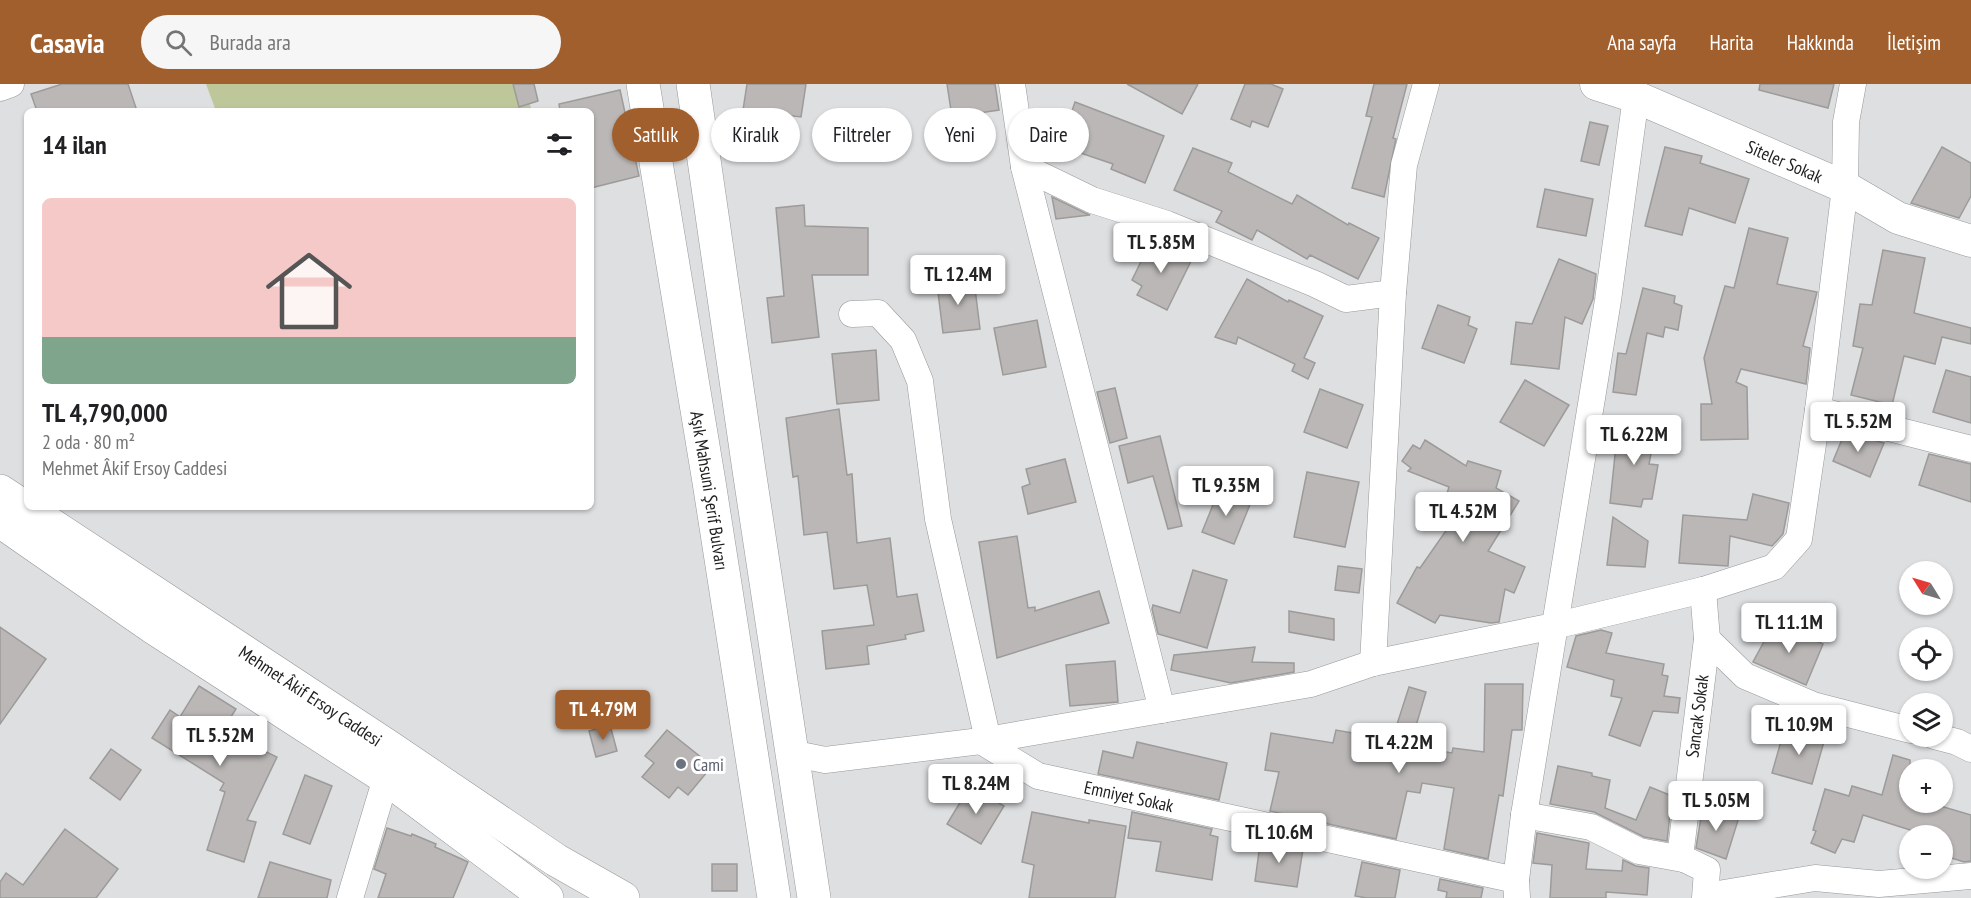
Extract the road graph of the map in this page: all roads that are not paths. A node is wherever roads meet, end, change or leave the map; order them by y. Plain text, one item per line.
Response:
1 (11, 84) edge
2 (644, 84) edge
3 (693, 84) edge
4 (1012, 84) edge
5 (1426, 84) edge
6 (1596, 84) edge
7 (1853, 84) edge
8 (0, 88) edge
9 (1636, 97) junction
10 (1024, 167) junction
11 (1845, 188) junction
12 (1971, 241) edge
13 (1393, 293) junction
14 (852, 314) dead end
15 (1818, 410) junction
16 (1971, 449) edge
17 (0, 491) edge
18 (24, 507) edge
19 (29, 510) edge
20 (0, 521) edge
21 (1703, 590) junction
22 (1554, 626) junction
23 (1707, 639) junction
24 (1373, 663) junction
25 (1162, 710) junction
26 (1899, 727) edge
27 (984, 741) junction
28 (1953, 741) edge
29 (386, 745) junction
30 (1971, 749) edge
31 (791, 753) junction
32 (386, 778) junction
33 (1524, 815) junction
34 (1683, 859) junction
35 (1971, 876) edge
36 (1517, 889) edge
37 (1878, 891) edge
38 (350, 898) edge
39 (547, 898) edge
40 (623, 898) edge
41 (774, 898) edge
42 (814, 898) edge
43 (1705, 898) edge
44 (1716, 898) edge

1 - 8 street
2 - 41 main road, Aşık Mahsuni Şerif Bulvarı
3 - 31 main road
4 - 10 street
5 - 13 street
6 - 9 street, Siteler Sokak
7 - 11 street
9 - 11 street, Siteler Sokak
9 - 22 street
10 - 13 street
10 - 25 street
11 - 12 street, Siteler Sokak
11 - 15 street
13 - 24 street
14 - 27 street
15 - 16 street
15 - 21 street
17 - 18 main road, Mehmet Âkif Ersoy Caddesi
19 - 29 main road, Mehmet Âkif Ersoy Caddesi
20 - 32 main road, Mehmet Âkif Ersoy Caddesi
21 - 22 street
21 - 23 street, Sancak Sokak
22 - 24 street
22 - 33 street
23 - 26 street
23 - 34 street, Sancak Sokak
24 - 25 street
25 - 27 street
27 - 31 street
27 - 36 street, Emniyet Sokak
28 - 30 street
29 - 32 street
29 - 40 main road, Mehmet Âkif Ersoy Caddesi
31 - 42 main road
32 - 38 street
32 - 39 main road, Mehmet Âkif Ersoy Caddesi
33 - 34 street
33 - 36 street
34 - 43 street
35 - 37 street
37 - 44 street

